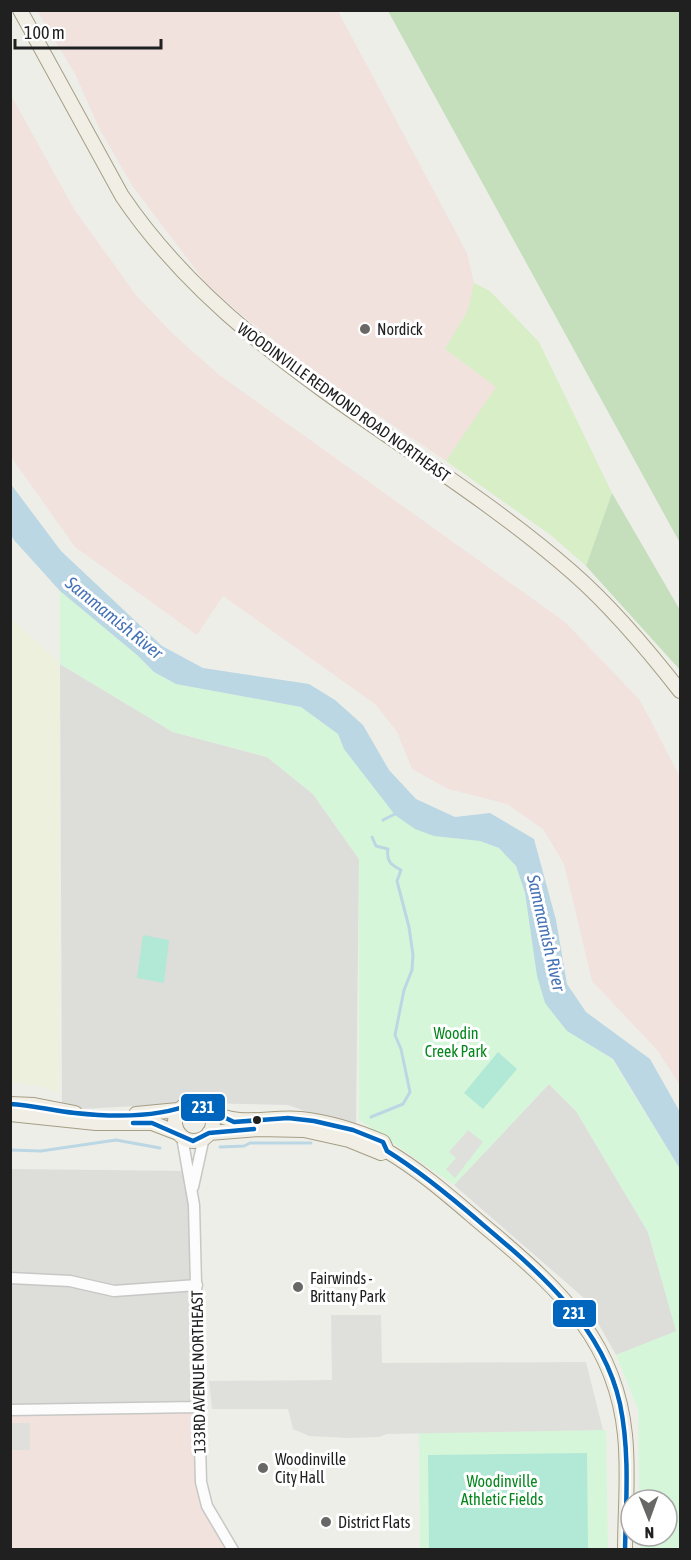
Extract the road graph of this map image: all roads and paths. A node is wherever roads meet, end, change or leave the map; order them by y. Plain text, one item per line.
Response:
1 (20, 10) edge
2 (681, 691) edge
3 (10, 1104) edge
4 (178, 1110) junction
5 (209, 1111) junction
6 (10, 1114) edge
7 (180, 1135) junction
8 (206, 1135) junction
9 (387, 1151) junction
10 (193, 1187) junction
11 (10, 1278) edge
12 (197, 1286) junction
13 (198, 1407) junction
14 (10, 1410) edge
15 (233, 1550) edge
16 (626, 1550) edge

1 - 2 main road, WOODINVILLE REDMOND ROAD NORTHEAST
3 - 4 main road
4 - 5 main road
4 - 7 main road
5 - 8 main road
5 - 9 main road
6 - 7 main road
7 - 8 main road
7 - 10 street, 133RD AVENUE NORTHEAST
8 - 9 main road
8 - 10 street, 133RD AVENUE NORTHEAST
9 - 16 main road
10 - 12 street, 133RD AVENUE NORTHEAST
11 - 12 street
12 - 13 street, 133RD AVENUE NORTHEAST
13 - 14 street
13 - 15 street, 133RD AVENUE NORTHEAST

